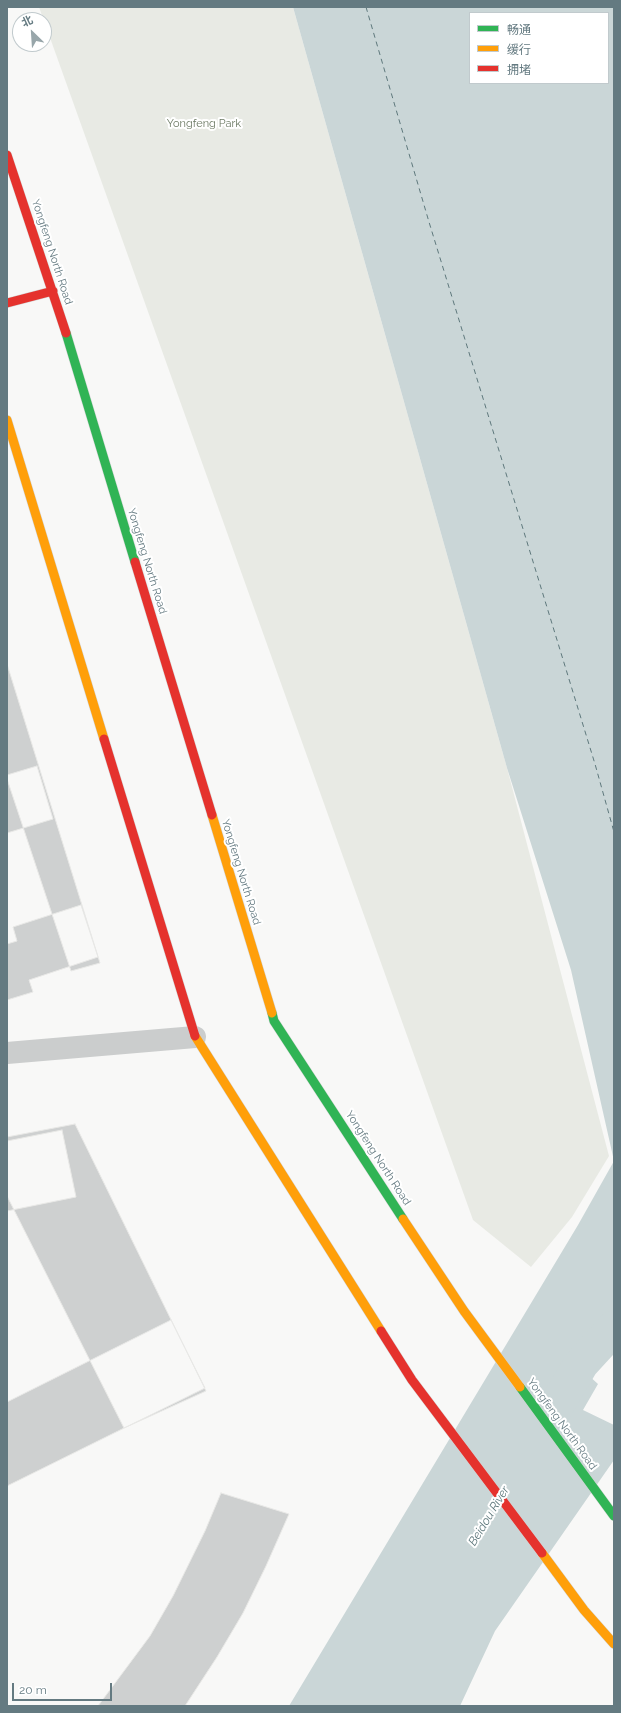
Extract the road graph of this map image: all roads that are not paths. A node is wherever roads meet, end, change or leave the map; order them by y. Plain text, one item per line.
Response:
1 (7, 155) edge
2 (53, 291) junction
3 (7, 303) edge
4 (7, 420) edge
5 (195, 1038) junction
6 (7, 1053) edge
7 (614, 1516) edge
8 (614, 1644) edge

1 - 2 main road, Yongfeng North Road
2 - 3 main road
2 - 7 main road, Yongfeng North Road
4 - 5 main road
5 - 6 street
5 - 8 main road

